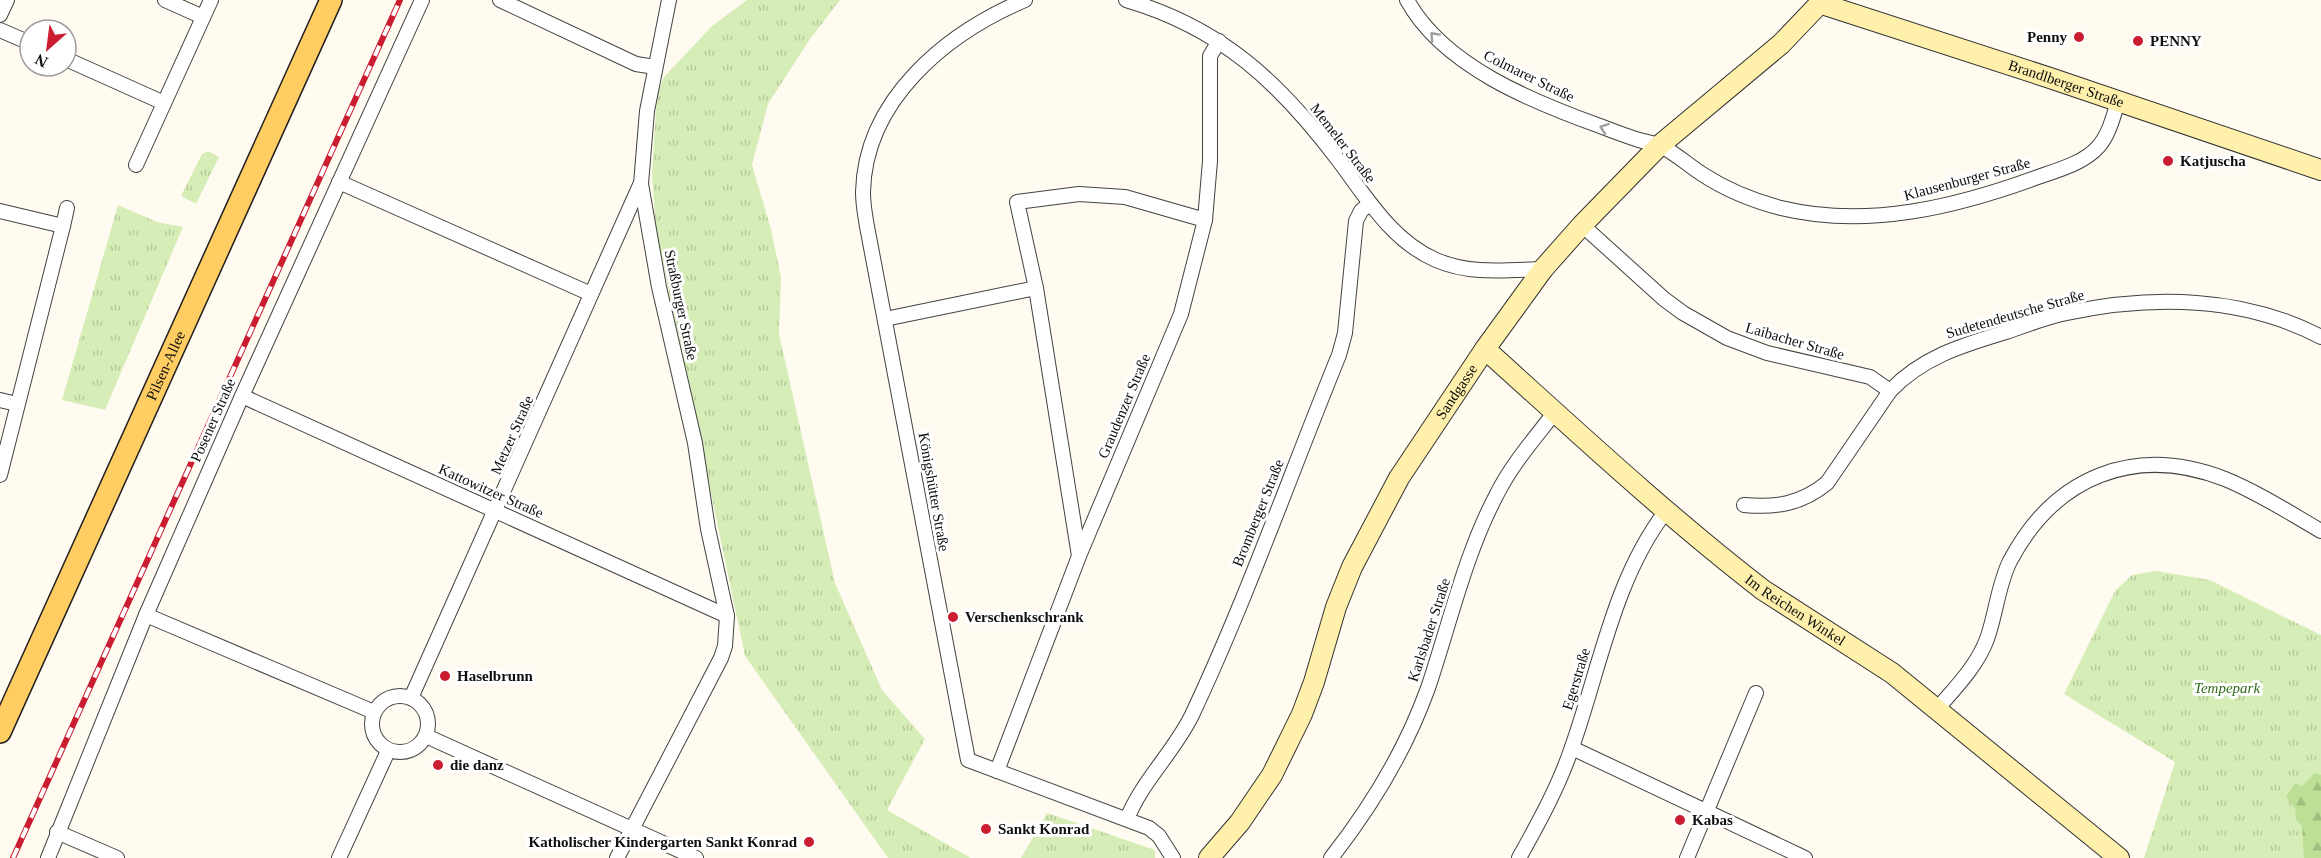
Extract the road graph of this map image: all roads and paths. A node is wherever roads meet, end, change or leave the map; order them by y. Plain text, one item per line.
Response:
1 (7, 0) edge
2 (165, 0) edge
3 (211, 0) edge
4 (332, 0) edge
5 (422, 0) edge
6 (500, 0) edge
7 (669, 0) edge
8 (1025, 0) edge
9 (1126, 0) edge
10 (1407, 0) edge
11 (1818, 1) edge
12 (0, 15) edge
13 (203, 17) junction
14 (0, 30) edge
15 (18, 38) edge
16 (1219, 41) junction
17 (78, 64) edge
18 (655, 67) junction
19 (2118, 102) junction
20 (164, 103) junction
21 (1660, 145) junction
22 (136, 165) dead end
23 (2321, 170) edge
24 (339, 182) junction
25 (640, 184) junction
26 (1369, 204) junction
27 (67, 208) dead end
28 (0, 211) edge
29 (1205, 220) junction
30 (1582, 225) junction
31 (63, 226) junction
32 (1543, 269) junction
33 (1036, 288) junction
34 (591, 294) junction
35 (885, 319) junction
36 (2321, 338) edge
37 (1485, 349) junction
38 (1890, 391) junction
39 (242, 396) junction
40 (0, 400) edge
41 (17, 404) junction
42 (1556, 412) junction
43 (0, 475) edge
44 (1744, 505) dead end
45 (496, 511) junction
46 (1666, 511) junction
47 (2321, 531) edge
48 (1079, 556) junction
49 (146, 615) junction
50 (727, 615) junction
51 (1756, 693) dead end
52 (411, 698) junction
53 (1937, 709) junction
54 (374, 712) junction
55 (0, 732) edge
56 (426, 736) junction
57 (1572, 748) junction
58 (388, 751) junction
59 (997, 771) junction
60 (1706, 811) junction
61 (1128, 819) junction
62 (632, 829) junction
63 (57, 832) junction
64 (48, 858) edge
65 (117, 858) edge
66 (339, 858) edge
67 (617, 858) edge
68 (696, 858) edge
69 (1173, 858) edge
70 (1209, 858) edge
71 (1331, 858) edge
72 (1519, 858) edge
73 (1687, 858) edge
74 (1805, 858) edge
75 (2119, 858) edge

1 - 12 street
2 - 13 street
3 - 13 street
4 - 55 main road, Pilsen-Allee
5 - 24 street, Posener Straße
6 - 18 street
7 - 18 street, Straßburger Straße
8 - 35 street, Königshütter Straße
9 - 16 street, Memeler Straße
21 -> 10 street, Colmarer Straße
11 - 19 street, Brandlberger Straße
11 - 21 street, Sandgasse
13 - 20 street
14 - 15 street
16 - 26 street, Memeler Straße
16 - 29 street, Graudenzer Straße
17 - 20 street
18 - 25 street, Straßburger Straße
19 - 21 street, Klausenburger Straße
19 - 23 street, Brandlberger Straße
20 - 22 street
21 - 30 street, Sandgasse
24 - 34 street
24 - 39 street, Posener Straße
25 - 34 street, Metzer Straße
25 - 50 street, Straßburger Straße
26 - 32 street, Memeler Straße
26 - 61 street, Bromberger Straße
27 - 31 street
28 - 31 street
29 - 33 street
29 - 48 street, Graudenzer Straße
30 - 32 street, Sandgasse
30 - 38 street, Laibacher Straße
31 - 41 street
32 - 37 street, Sandgasse
33 - 35 street
33 - 48 street
34 - 45 street, Metzer Straße
35 - 59 street, Königshütter Straße
36 - 38 street, Sudetendeutsche Straße
37 - 42 street, Im Reichen Winkel
37 - 70 street, Sandgasse
38 - 44 street, Sudetendeutsche Straße
39 - 45 street, Kattowitzer Straße
39 - 49 street, Posener Straße
40 - 41 street
41 - 43 street
42 - 46 street, Im Reichen Winkel
42 - 71 street, Karlsbader Straße
45 - 50 street, Kattowitzer Straße
45 - 52 street, Metzer Straße
46 - 53 street, Im Reichen Winkel
46 - 57 street, Egerstraße
47 - 53 street
48 - 59 street, Graudenzer Straße
49 - 54 street
49 - 63 street, Posener Straße
50 - 62 street, Straßburger Straße
51 - 60 street
52 - 54 street
52 - 56 street
53 - 75 street, Im Reichen Winkel
54 - 58 street
56 - 58 street
56 - 62 street
57 - 60 street
57 - 72 street, Egerstraße
58 - 66 street
59 - 61 street
60 - 73 street
60 - 74 street
61 - 69 street
62 - 67 street, Straßburger Straße
62 - 68 street
63 - 64 street, Posener Straße
63 - 65 street

